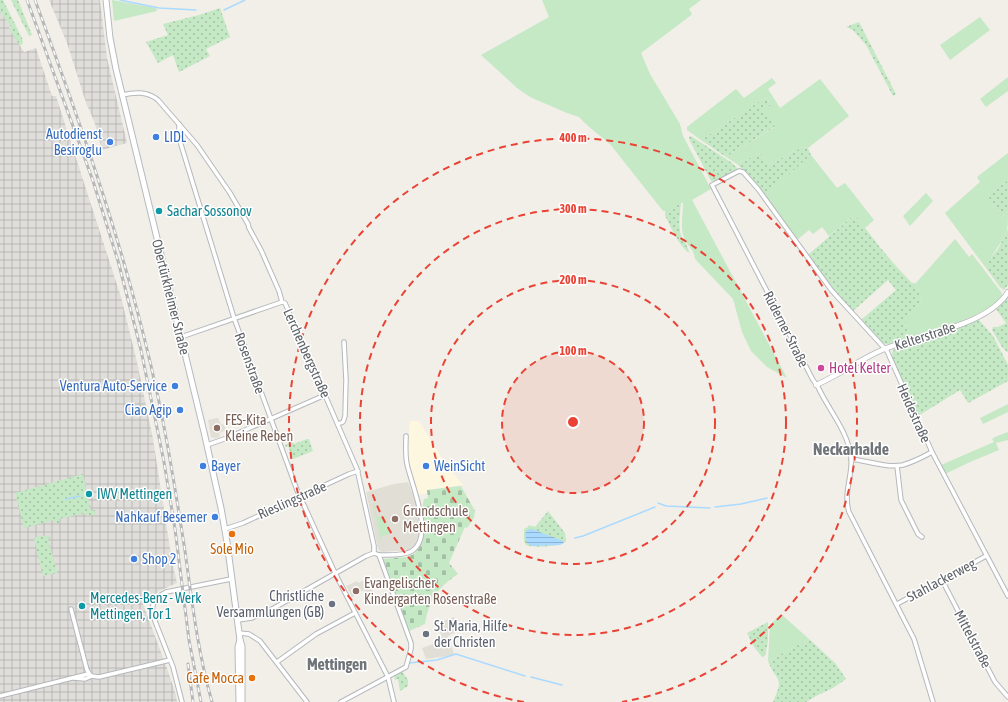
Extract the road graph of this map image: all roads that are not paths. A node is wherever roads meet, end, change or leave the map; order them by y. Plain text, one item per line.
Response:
1 (106, 0) edge
2 (122, 95) junction
3 (179, 124) junction
4 (740, 171) joint
5 (1008, 292) edge
6 (282, 302) junction
7 (234, 318) junction
8 (181, 337) junction
9 (344, 342) dead end
10 (885, 349) junction
11 (816, 384) junction
12 (325, 395) junction
13 (271, 419) junction
14 (338, 424) junction
15 (406, 436) dead end
16 (207, 445) junction
17 (932, 452) junction
18 (851, 459) junction
19 (897, 466) junction
20 (358, 471) junction
21 (300, 496) junction
22 (225, 529) junction
23 (922, 537) dead end
24 (374, 553) junction
25 (379, 555) junction
26 (986, 556) junction
27 (335, 573) junction
28 (231, 579) junction
29 (942, 580) junction
30 (1008, 596) edge
31 (897, 604) junction
32 (71, 608) dead end
33 (355, 613) junction
34 (238, 620) junction
35 (239, 633) junction
36 (240, 640) junction
37 (170, 660) junction
38 (277, 662) junction
39 (90, 675) junction
40 (388, 677) junction
41 (0, 696) edge
42 (1008, 697) edge
43 (182, 702) edge
44 (239, 702) edge
45 (242, 702) edge
46 (307, 702) edge
47 (341, 702) edge
48 (394, 702) edge
49 (933, 702) edge

1 - 2 main road, Obertürkheimer Straße
2 - 3 street, Lerchenbergstraße
2 - 8 main road, Obertürkheimer Straße
3 - 6 street, Lerchenbergstraße
3 - 7 street, Rosenstraße
4 - 10 street, Heidestraße
4 - 11 street, Rüderner Straße
5 - 10 street, Kelterstraße
6 - 7 street
6 - 12 street, Lerchenbergstraße
7 - 8 street
7 - 13 street, Rosenstraße
8 - 16 main road, Obertürkheimer Straße
9 - 14 street
10 - 11 street, Kelterstraße
10 - 17 street, Heidestraße
11 - 18 street, Rüderner Straße
12 - 13 street
12 - 14 street, Lerchenbergstraße
13 - 16 street
13 - 21 street, Rosenstraße
14 - 20 street, Lerchenbergstraße
15 - 25 street
16 - 22 main road, Obertürkheimer Straße
17 - 19 street
17 - 26 street, Heidestraße
18 - 19 street
18 - 31 street, Rüderner Straße
19 - 23 street
20 - 21 street, Rieslingstraße
20 - 24 street, Lerchenbergstraße
21 - 22 street, Rieslingstraße
21 - 27 street, Rosenstraße
22 - 28 main road, Obertürkheimer Straße
24 - 25 street
24 - 27 street
25 - 40 street
26 - 29 street, Stahlackerweg
26 - 30 street, Heidestraße
27 - 33 street, Rosenstraße
27 - 34 street
28 - 34 main road, Obertürkheimer Straße
28 - 37 street
29 - 31 street, Stahlackerweg
29 - 42 street, Mittelstraße
31 - 49 street, Rüderner Straße
32 - 39 street
33 - 38 street
33 - 40 street, Rosenstraße
34 - 35 main road, Obertürkheimer Straße
35 - 36 main road, Obertürkheimer Straße
35 - 38 street
36 - 44 main road
36 - 45 main road
37 - 39 street
37 - 43 street
38 - 46 street
39 - 41 street
40 - 47 street
40 - 48 street, Rosenstraße

